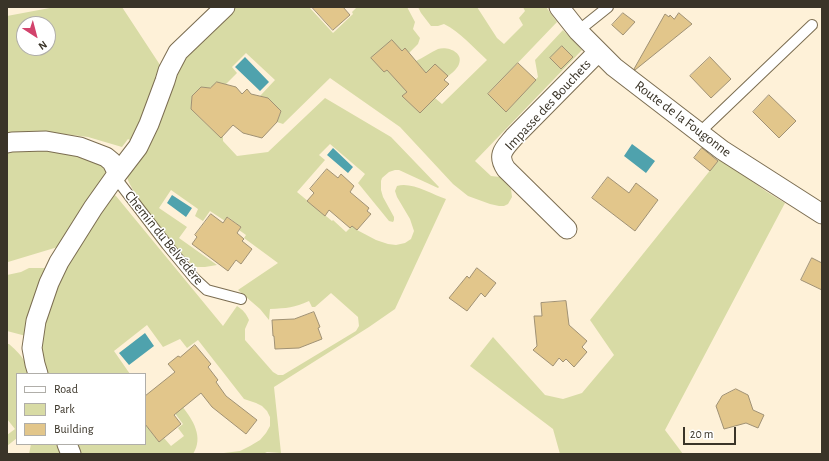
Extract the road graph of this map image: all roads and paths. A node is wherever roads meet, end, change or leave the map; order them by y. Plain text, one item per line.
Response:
1 (225, 7) edge
2 (559, 7) edge
3 (608, 7) edge
4 (812, 25) dead end
5 (578, 31) junction
6 (598, 52) junction
7 (699, 133) junction
8 (7, 143) edge
9 (116, 176) junction
10 (822, 214) edge
11 (567, 229) dead end
12 (240, 299) dead end
13 (38, 373) edge

1 - 9 street, Chemin du Belvédère
2 - 5 street, Route de la Fougonne
3 - 5 lane
4 - 7 lane
5 - 6 street, Route de la Fougonne
6 - 7 street, Route de la Fougonne
6 - 11 street, Impasse des Bouchets
7 - 10 street, Route de la Fougonne
8 - 9 street
9 - 12 lane, Chemin du Belvédère
9 - 13 street, Chemin du Belvédère

